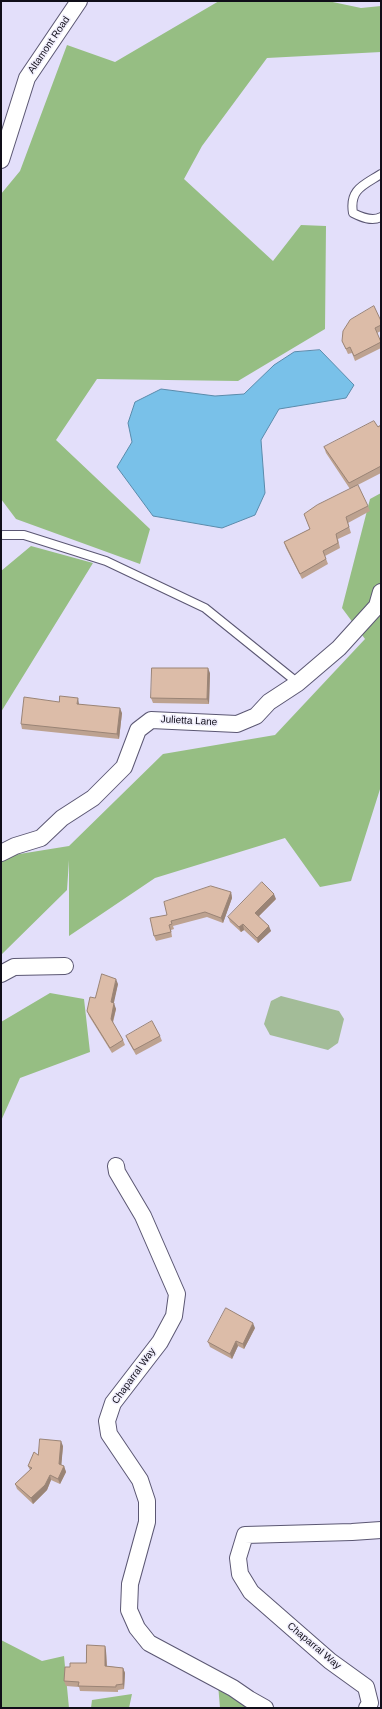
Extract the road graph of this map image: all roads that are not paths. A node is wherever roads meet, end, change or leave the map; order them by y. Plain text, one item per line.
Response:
1 (79, 1) edge
2 (1, 160) edge
3 (381, 174) edge
4 (381, 217) edge
5 (2, 535) edge
6 (381, 592) edge
7 (298, 683) junction
8 (1, 853) edge
9 (66, 966) dead end
10 (1, 974) edge
11 (116, 1166) dead end
12 (381, 1530) edge
13 (265, 1708) edge
14 (367, 1708) edge

1 - 2 street, Altamont Road
3 - 4 lane
5 - 7 lane
6 - 7 street, Julietta Lane
7 - 8 street, Julietta Lane
9 - 10 street
11 - 13 street, Chaparral Way
12 - 14 street, Chaparral Way

